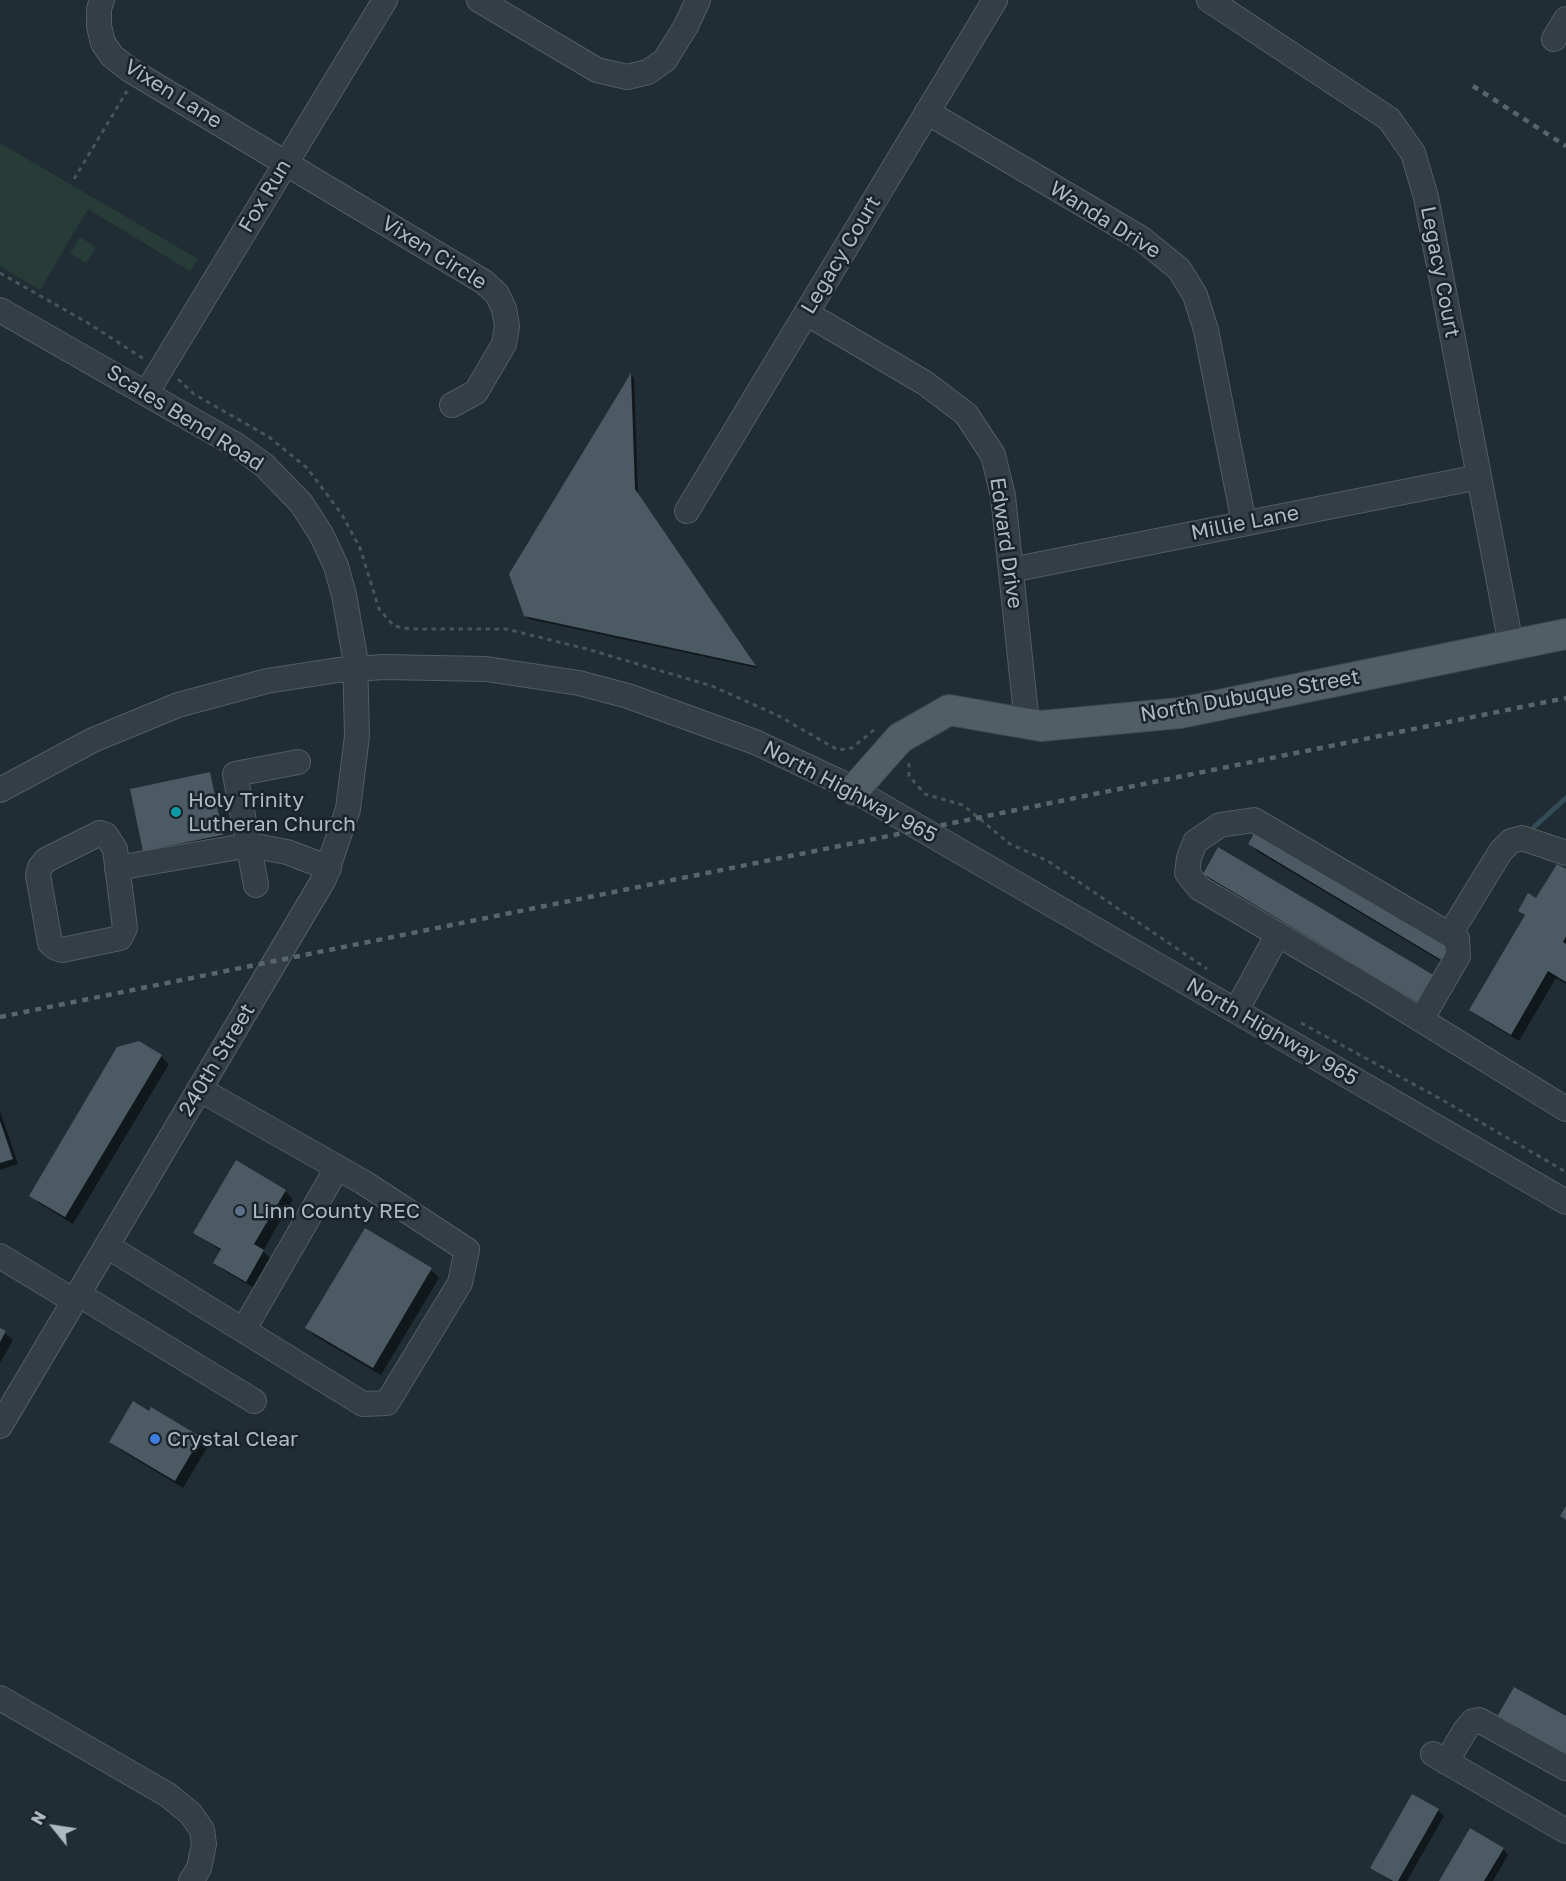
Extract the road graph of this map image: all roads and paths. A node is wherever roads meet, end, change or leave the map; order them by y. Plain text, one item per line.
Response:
1 (102, 0) edge
2 (385, 0) edge
3 (478, 0) edge
4 (698, 0) edge
5 (995, 0) edge
6 (1209, 0) edge
7 (127, 91) dead end
8 (927, 112) junction
9 (286, 163) junction
10 (74, 178) dead end
11 (0, 273) edge
12 (0, 310) edge
13 (806, 313) junction
14 (160, 369) junction
15 (147, 392) junction
16 (452, 405) dead end
17 (1479, 477) junction
18 (687, 511) dead end
19 (1244, 523) junction
20 (1011, 570) junction
21 (377, 601) dead end
22 (1566, 634) edge
23 (1510, 645) junction
24 (356, 668) junction
25 (1027, 724) junction
26 (874, 729) dead end
27 (298, 762) dead end
28 (908, 770) dead end
29 (916, 786) dead end
30 (0, 790) edge
31 (854, 790) junction
32 (250, 845) junction
33 (1566, 853) edge
34 (117, 868) junction
35 (329, 868) junction
36 (256, 885) dead end
37 (1278, 934) junction
38 (1450, 934) junction
39 (1236, 1011) junction
40 (1421, 1020) junction
41 (199, 1089) junction
42 (1566, 1109) edge
43 (338, 1168) junction
44 (1566, 1202) edge
45 (107, 1246) junction
46 (0, 1256) edge
47 (76, 1297) junction
48 (244, 1329) junction
49 (254, 1401) dead end
50 (0, 1425) edge
51 (0, 1698) edge
52 (1566, 1768) edge
53 (1566, 1831) edge
54 (191, 1881) edge

1 - 9 street, Vixen Lane
2 - 9 street, Fox Run
3 - 4 street
5 - 8 street, Legacy Court
6 - 17 street, Legacy Court
7 - 10 path
8 - 13 street, Legacy Court
8 - 19 street, Wanda Drive
9 - 14 street, Fox Run
9 - 16 street, Vixen Circle
11 - 14 path
12 - 15 street, Scales Bend Road
13 - 18 street, Legacy Court
13 - 20 street, Edward Drive
14 - 15 street, Fox Run
15 - 24 street, Scales Bend Road
17 - 19 street, Millie Lane
17 - 23 street, Legacy Court
19 - 20 street, Millie Lane
20 - 25 street, Edward Drive
21 - 26 path
22 - 23 main road, North Dubuque Street
23 - 25 main road, North Dubuque Street
24 - 30 street, North Highway 965
24 - 31 street, North Highway 965
24 - 35 street, 240th Street
25 - 31 main road, North Dubuque Street
27 - 32 street
28 - 29 path
31 - 39 street, North Highway 965
32 - 34 street
32 - 35 street
32 - 36 street
33 - 38 street
34 - 34 street
35 - 41 street, 240th Street
37 - 38 street
37 - 39 street
37 - 40 street
38 - 40 street
39 - 44 street, North Highway 965
40 - 42 street
41 - 43 street
41 - 45 street, 240th Street
43 - 48 street
43 - 48 street
45 - 47 street, 240th Street
45 - 48 street
46 - 47 street
47 - 49 street
47 - 50 street, 240th Street
51 - 54 street
52 - 53 street

